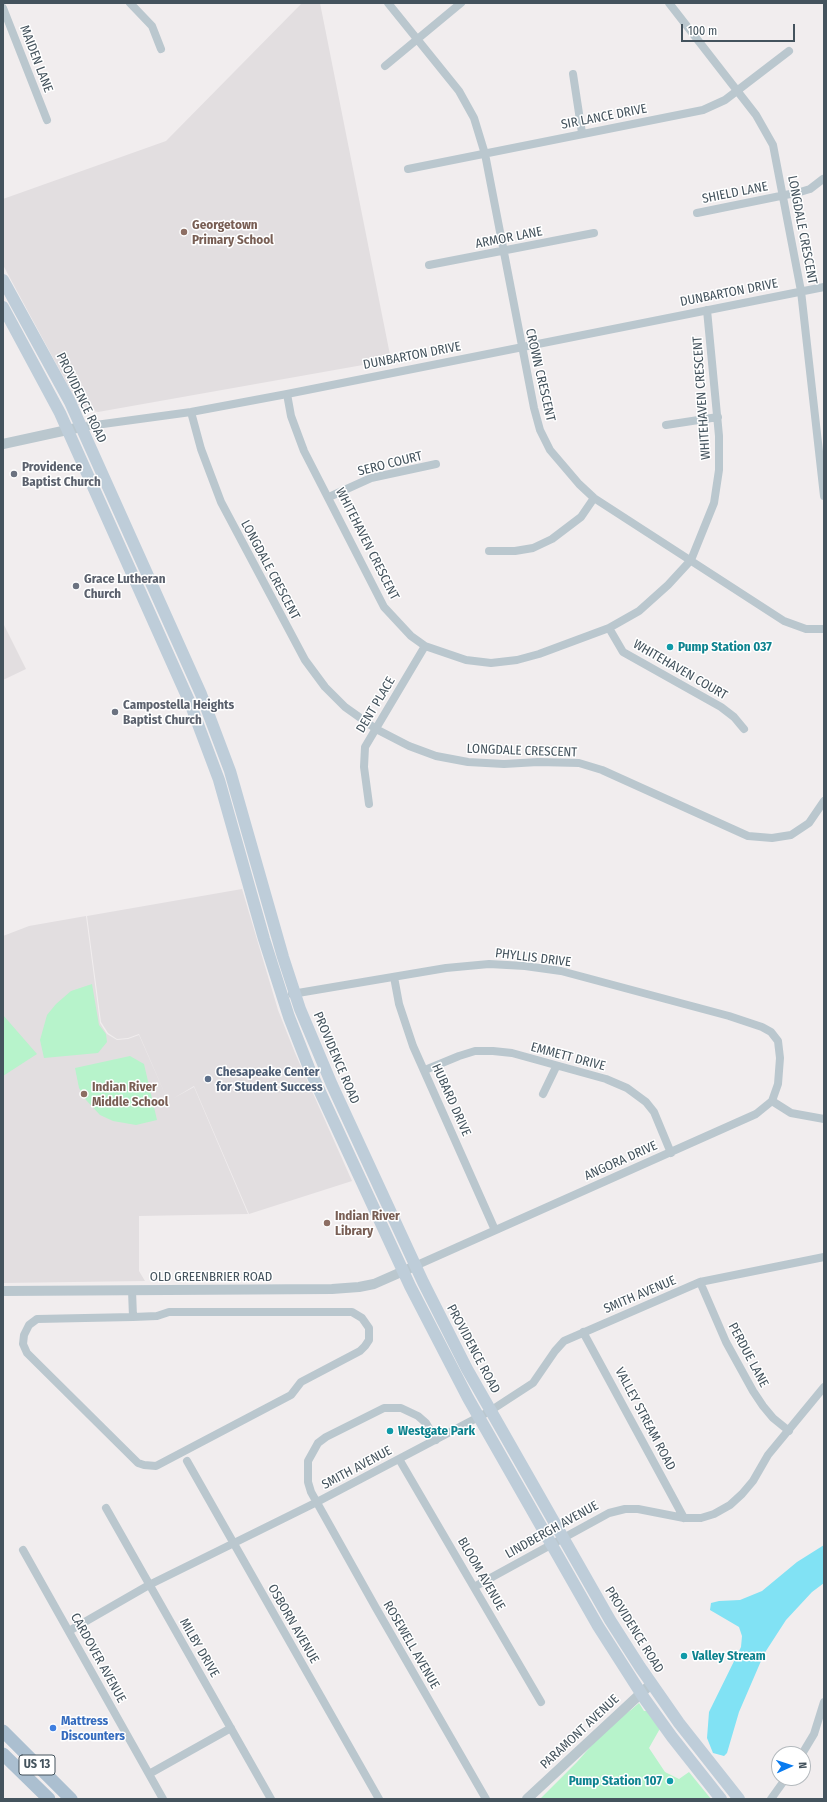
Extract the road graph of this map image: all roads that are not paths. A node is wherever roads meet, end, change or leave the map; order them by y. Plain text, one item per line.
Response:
1 (130, 3) edge
2 (388, 3) edge
3 (461, 3) edge
4 (671, 4) edge
5 (3, 8) edge
6 (416, 38) junction
7 (161, 49) dead end
8 (789, 51) dead end
9 (384, 66) dead end
10 (573, 74) dead end
11 (737, 90) junction
12 (47, 120) dead end
13 (582, 133) junction
14 (484, 154) junction
15 (408, 168) dead end
16 (822, 179) dead end
17 (783, 196) junction
18 (697, 213) dead end
19 (594, 233) dead end
20 (502, 252) junction
21 (429, 265) dead end
22 (3, 280) edge
23 (824, 287) edge
24 (801, 291) junction
25 (3, 307) edge
26 (707, 310) junction
27 (521, 348) junction
28 (287, 394) junction
29 (191, 412) junction
30 (718, 417) junction
31 (666, 425) dead end
32 (81, 428) junction
33 (68, 430) junction
34 (3, 444) edge
35 (436, 464) dead end
36 (824, 496) edge
37 (329, 497) junction
38 (594, 498) junction
39 (490, 551) dead end
40 (691, 560) junction
41 (609, 628) junction
42 (824, 629) edge
43 (425, 646) junction
44 (376, 729) junction
45 (744, 729) dead end
46 (824, 801) edge
47 (369, 804) dead end
48 (394, 977) junction
49 (280, 993) junction
50 (295, 994) junction
51 (556, 1067) junction
52 (425, 1070) junction
53 (543, 1094) dead end
54 (772, 1101) junction
55 (824, 1118) edge
56 (670, 1153) junction
57 (495, 1230) junction
58 (824, 1257) edge
59 (415, 1266) junction
60 (403, 1272) junction
61 (700, 1282) junction
62 (132, 1290) junction
63 (3, 1291) edge
64 (133, 1317) junction
65 (584, 1332) junction
66 (824, 1387) edge
67 (490, 1410) junction
68 (478, 1417) junction
69 (789, 1431) junction
70 (436, 1440) junction
71 (400, 1459) junction
72 (187, 1461) dead end
73 (317, 1502) junction
74 (106, 1508) dead end
75 (684, 1518) junction
76 (563, 1538) junction
77 (233, 1544) junction
78 (551, 1545) junction
79 (23, 1550) dead end
80 (149, 1585) junction
81 (474, 1587) junction
82 (69, 1631) junction
83 (651, 1684) junction
84 (641, 1693) junction
85 (541, 1702) dead end
86 (824, 1702) edge
87 (231, 1728) junction
88 (3, 1731) edge
89 (807, 1746) edge
90 (3, 1754) edge
91 (149, 1774) junction
92 (780, 1786) edge
93 (49, 1799) edge
94 (72, 1799) edge
95 (163, 1799) edge
96 (271, 1799) edge
97 (379, 1799) edge
98 (486, 1799) edge
99 (527, 1799) edge
100 (721, 1799) edge
101 (739, 1799) edge
102 (771, 1799) edge

1 - 7 street
2 - 6 street, CROWN CRESCENT
3 - 6 street
4 - 11 street, LONGDALE CRESCENT
5 - 12 street, MAIDEN LANE
6 - 9 street
6 - 14 street, CROWN CRESCENT
8 - 11 street, SIR LANCE DRIVE
10 - 13 street
11 - 13 street, SIR LANCE DRIVE
11 - 17 street, LONGDALE CRESCENT
13 - 14 street, SIR LANCE DRIVE
14 - 15 street, SIR LANCE DRIVE
14 - 20 street, CROWN CRESCENT
16 - 17 street, SHIELD LANE
17 - 18 street, SHIELD LANE
17 - 24 street, LONGDALE CRESCENT
19 - 20 street, ARMOR LANE
20 - 21 street, ARMOR LANE
20 - 27 street, CROWN CRESCENT
22 - 32 main road, PROVIDENCE ROAD
23 - 24 street, DUNBARTON DRIVE
24 - 26 street, DUNBARTON DRIVE
24 - 36 street, LONGDALE CRESCENT
25 - 33 main road, PROVIDENCE ROAD
26 - 27 street, DUNBARTON DRIVE
26 - 30 street, WHITEHAVEN CRESCENT
27 - 28 street, DUNBARTON DRIVE
27 - 38 street, CROWN CRESCENT
28 - 29 street, DUNBARTON DRIVE
28 - 37 street, WHITEHAVEN CRESCENT
29 - 32 street, DUNBARTON DRIVE
29 - 44 street, LONGDALE CRESCENT
30 - 31 street
30 - 40 street, WHITEHAVEN CRESCENT
32 - 33 street, DUNBARTON DRIVE
32 - 50 main road, PROVIDENCE ROAD
33 - 34 street, DUNBARTON DRIVE
33 - 49 main road, PROVIDENCE ROAD
35 - 37 street, SERO COURT
37 - 43 street, WHITEHAVEN CRESCENT
38 - 39 street
38 - 40 street, CROWN CRESCENT
40 - 41 street, WHITEHAVEN CRESCENT
40 - 42 street, CROWN CRESCENT
41 - 43 street, WHITEHAVEN CRESCENT
41 - 45 street, WHITEHAVEN COURT
43 - 44 street, DENT PLACE
44 - 46 street, LONGDALE CRESCENT
44 - 47 street, DENT PLACE
48 - 50 street, PHYLLIS DRIVE
48 - 52 street, HUBARD DRIVE
48 - 54 street, PHYLLIS DRIVE
49 - 50 street, PHYLLIS DRIVE
49 - 60 main road, PROVIDENCE ROAD
50 - 59 main road, PROVIDENCE ROAD
51 - 52 street, EMMETT DRIVE
51 - 53 street
51 - 56 street, EMMETT DRIVE
52 - 57 street, HUBARD DRIVE
54 - 55 street
54 - 56 street, ANGORA DRIVE
56 - 57 street, ANGORA DRIVE
57 - 59 street, ANGORA DRIVE
58 - 61 street, SMITH AVENUE
59 - 60 street, OLD GREENBRIER ROAD
59 - 67 main road, PROVIDENCE ROAD
60 - 62 street, OLD GREENBRIER ROAD
60 - 68 main road, PROVIDENCE ROAD
61 - 65 street, SMITH AVENUE
61 - 69 street, PERDUE LANE
62 - 63 street, OLD GREENBRIER ROAD
62 - 64 street
64 - 64 street
65 - 67 street, SMITH AVENUE
65 - 75 street, VALLEY STREAM ROAD
66 - 69 street, LINDBERGH AVENUE
67 - 68 street, SMITH AVENUE
67 - 76 main road, PROVIDENCE ROAD
68 - 70 street, SMITH AVENUE
68 - 78 main road, PROVIDENCE ROAD
69 - 75 street, LINDBERGH AVENUE
70 - 71 street, SMITH AVENUE
70 - 73 street, ROSEWELL AVENUE
71 - 73 street, SMITH AVENUE
71 - 81 street, BLOOM AVENUE
72 - 77 street, OSBORN AVENUE
73 - 77 street, SMITH AVENUE
73 - 98 street, ROSEWELL AVENUE
74 - 80 street, MILBY DRIVE
75 - 76 street, LINDBERGH AVENUE
76 - 78 street, LINDBERGH AVENUE
76 - 83 main road, PROVIDENCE ROAD
77 - 80 street, SMITH AVENUE
77 - 97 street, OSBORN AVENUE
78 - 81 street, LINDBERGH AVENUE
78 - 84 main road, PROVIDENCE ROAD
79 - 82 street, CARDOVER AVENUE
80 - 82 street, SMITH AVENUE
80 - 87 street, MILBY DRIVE
81 - 85 street, BLOOM AVENUE
82 - 91 street, CARDOVER AVENUE
83 - 84 street, PARAMONT AVENUE
83 - 101 main road, PROVIDENCE ROAD
84 - 99 street, PARAMONT AVENUE
84 - 100 main road, PROVIDENCE ROAD
86 - 89 street
87 - 91 street
87 - 96 street, MILBY DRIVE
88 - 94 main road, US 13
90 - 93 main road, US 13
91 - 95 street, CARDOVER AVENUE
92 - 102 street

